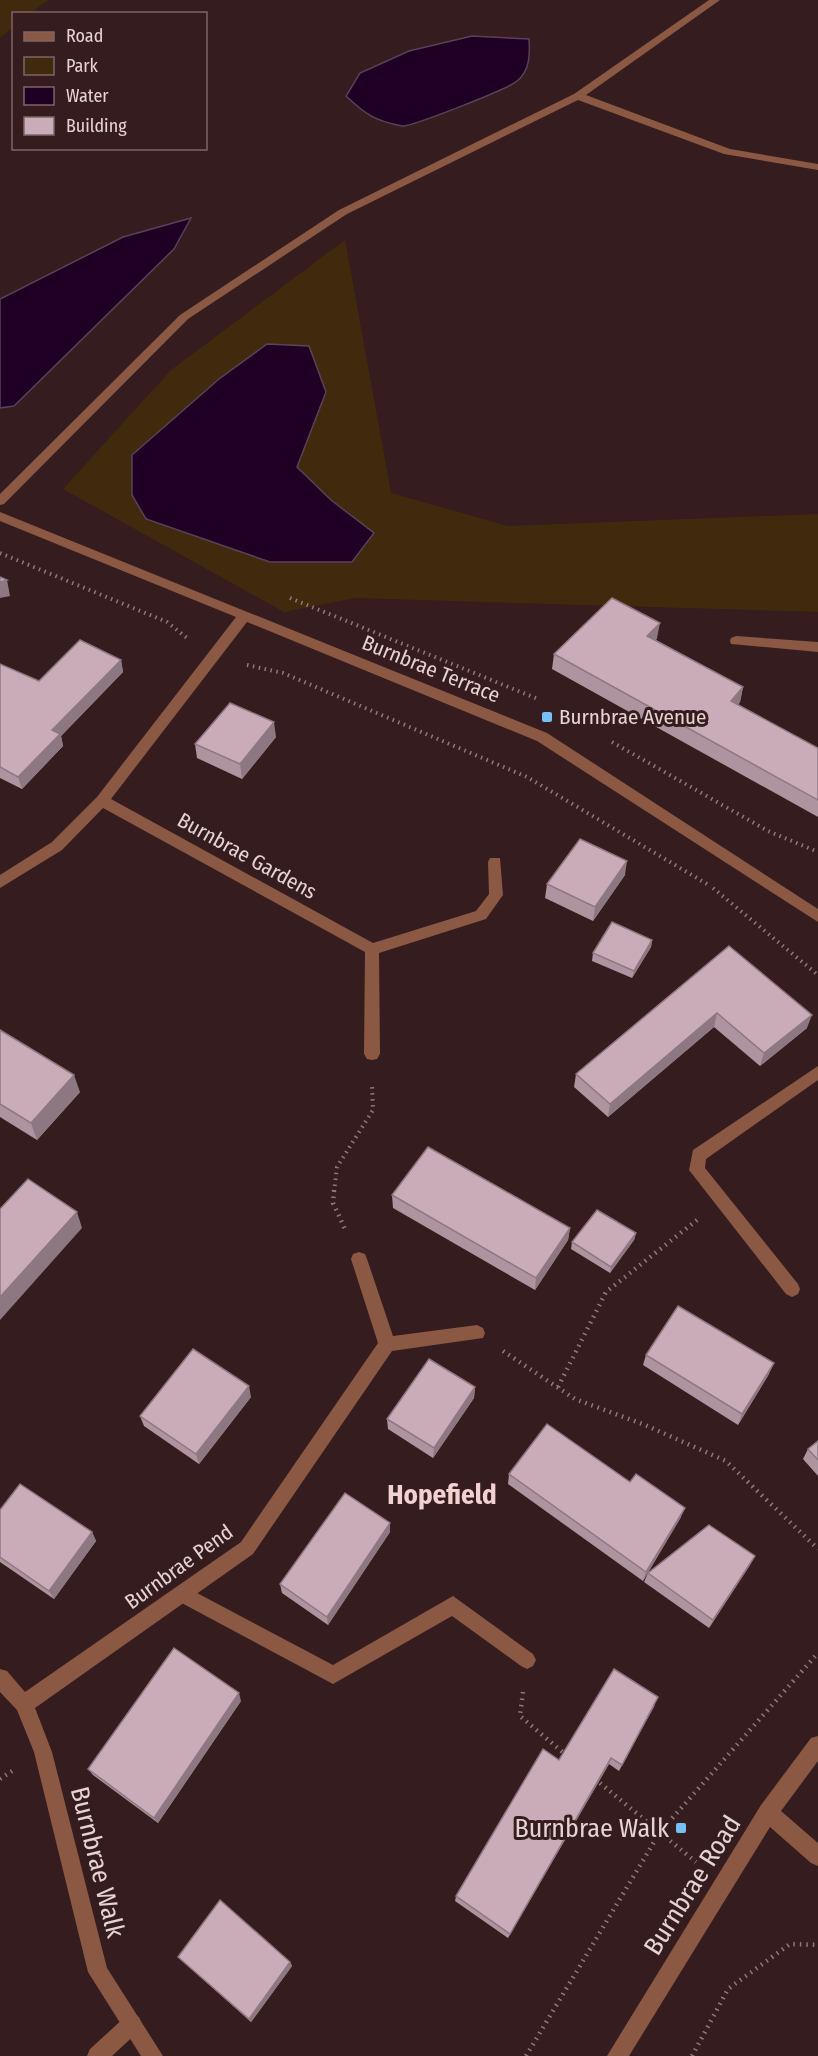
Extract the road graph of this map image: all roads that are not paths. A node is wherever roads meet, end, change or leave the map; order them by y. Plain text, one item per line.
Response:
1 (715, 0) edge
2 (578, 96) junction
3 (818, 167) edge
4 (0, 501) edge
5 (0, 516) edge
6 (245, 615) junction
7 (736, 641) dead end
8 (818, 647) edge
9 (102, 801) junction
10 (495, 862) dead end
11 (0, 882) edge
12 (817, 914) edge
13 (372, 949) junction
14 (372, 1054) road end
15 (818, 1072) edge
16 (359, 1259) road end
17 (792, 1289) dead end
18 (477, 1333) road end
19 (387, 1344) junction
20 (182, 1594) junction
21 (527, 1660) road end
22 (0, 1678) edge
23 (24, 1704) junction
24 (818, 1745) edge
25 (768, 1812) junction
26 (818, 1856) edge
27 (132, 2024) junction
28 (97, 2056) edge
29 (153, 2056) edge
30 (617, 2056) edge

1 - 2 street
2 - 3 street
2 - 4 street
5 - 6 street, Burnbrae Terrace
6 - 9 street
6 - 12 street, Burnbrae Terrace
7 - 8 street
9 - 11 street
9 - 13 street, Burnbrae Gardens
10 - 13 street
13 - 14 street
15 - 17 street
16 - 19 street
18 - 19 street
19 - 20 street, Burnbrae Pend
20 - 21 street
20 - 23 street, Burnbrae Pend
22 - 23 street, Burnbrae Walk
23 - 27 street, Burnbrae Walk
24 - 25 street, Burnbrae Road
25 - 26 street
25 - 30 street, Burnbrae Road
27 - 28 street
27 - 29 street, Burnbrae Walk

